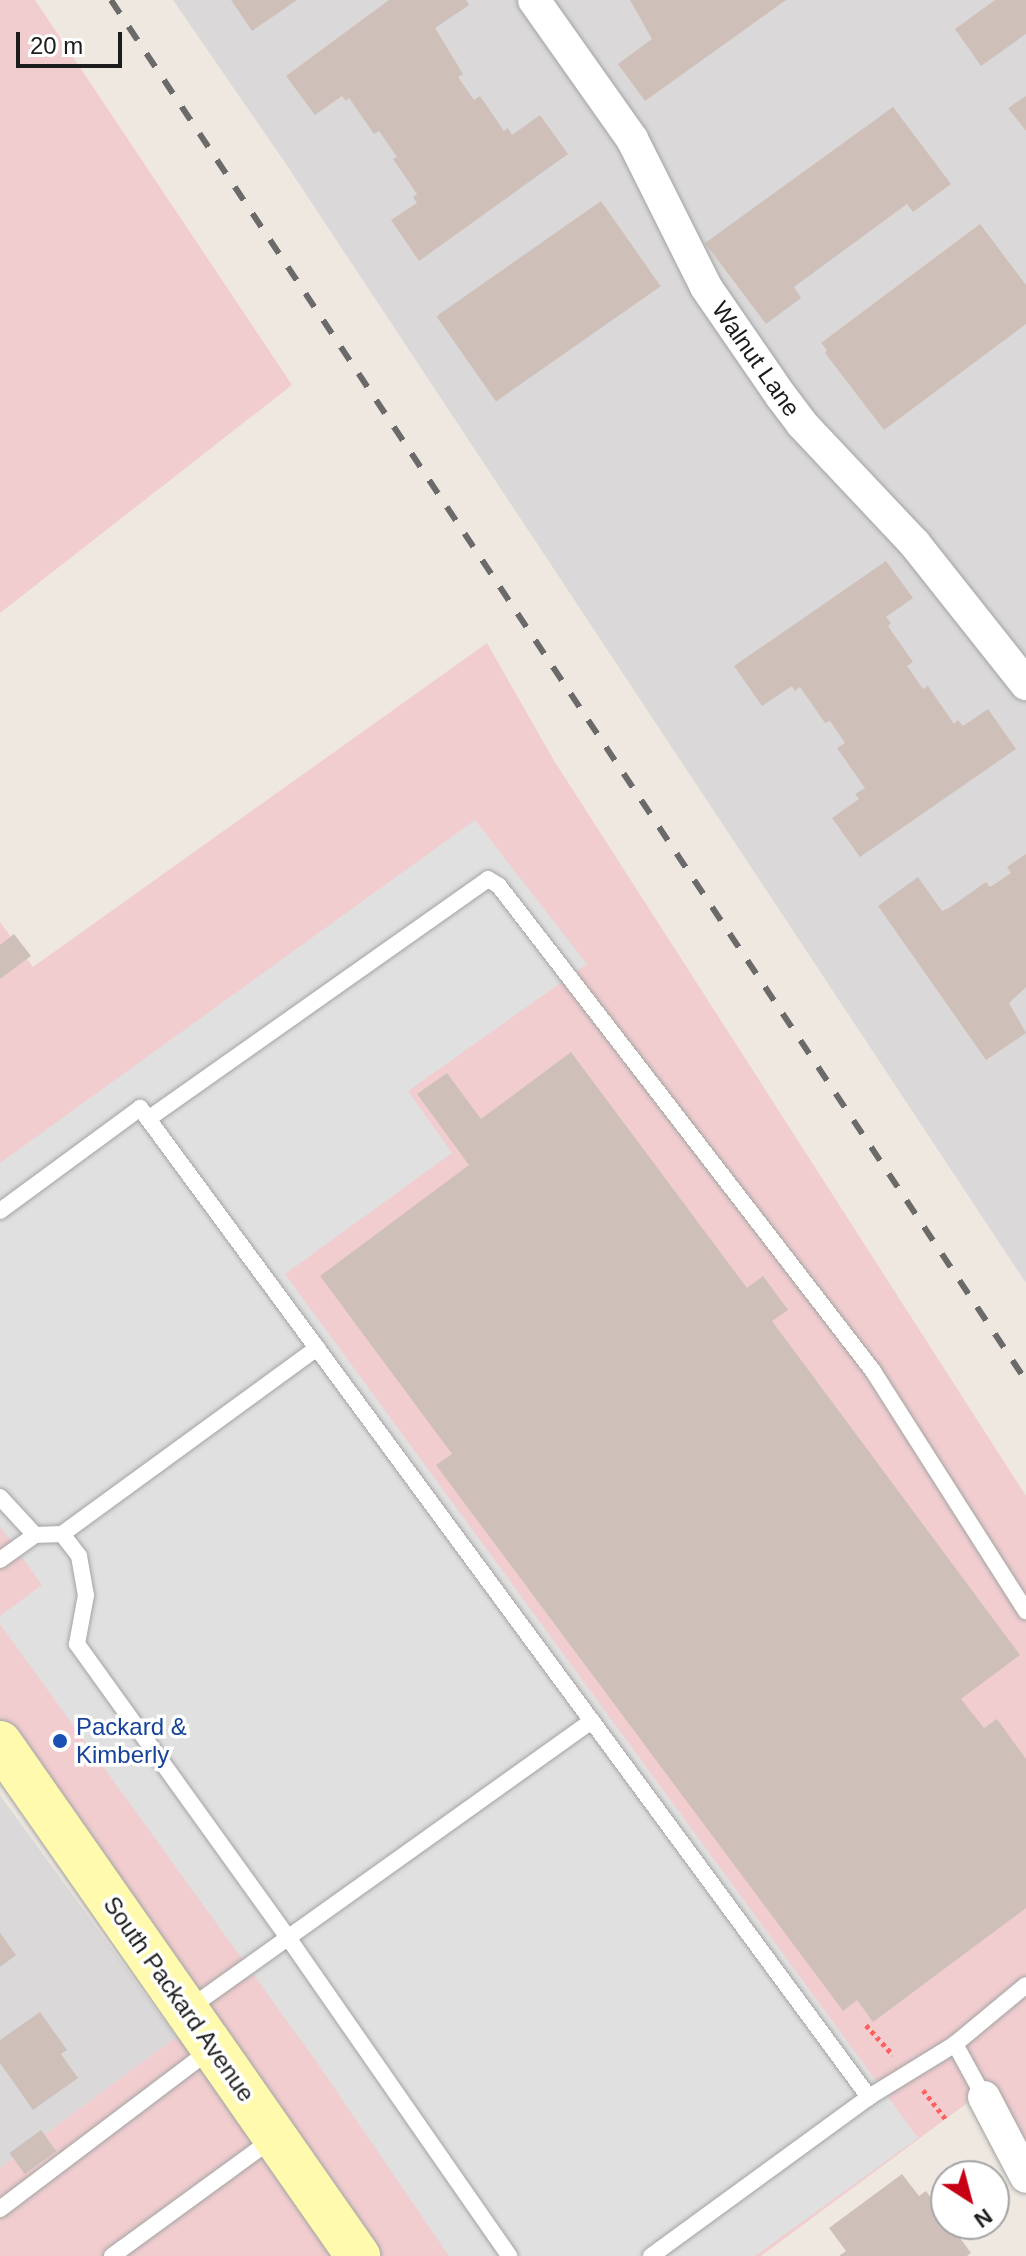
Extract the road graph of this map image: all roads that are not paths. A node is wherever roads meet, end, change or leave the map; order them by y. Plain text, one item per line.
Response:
1 (534, 0) edge
2 (1026, 684) edge
3 (148, 1119) junction
4 (0, 1211) edge
5 (317, 1348) junction
6 (0, 1497) edge
7 (62, 1534) junction
8 (35, 1535) junction
9 (0, 1560) edge
10 (1026, 1611) edge
11 (592, 1721) junction
12 (0, 1743) edge
13 (289, 1939) junction
14 (1026, 1985) edge
15 (187, 2010) junction
16 (955, 2044) junction
17 (213, 2048) junction
18 (869, 2097) junction
19 (984, 2097) joint
20 (275, 2137) junction
21 (1026, 2177) edge
22 (0, 2209) edge
23 (112, 2256) edge
24 (358, 2256) edge
25 (509, 2256) edge
26 (651, 2256) edge

1 - 2 street, Walnut Lane
3 - 4 lane
3 - 5 lane
3 - 10 lane
5 - 7 lane
5 - 11 lane
6 - 8 lane
7 - 8 lane
7 - 13 lane
8 - 9 lane
11 - 13 lane
11 - 18 lane
12 - 15 street, South Packard Avenue
13 - 15 lane
13 - 25 lane
14 - 16 lane
15 - 17 street, South Packard Avenue
16 - 18 lane
16 - 19 lane
17 - 20 street, South Packard Avenue
17 - 22 lane
18 - 26 lane
19 - 21 street
20 - 23 lane
20 - 24 street, South Packard Avenue

